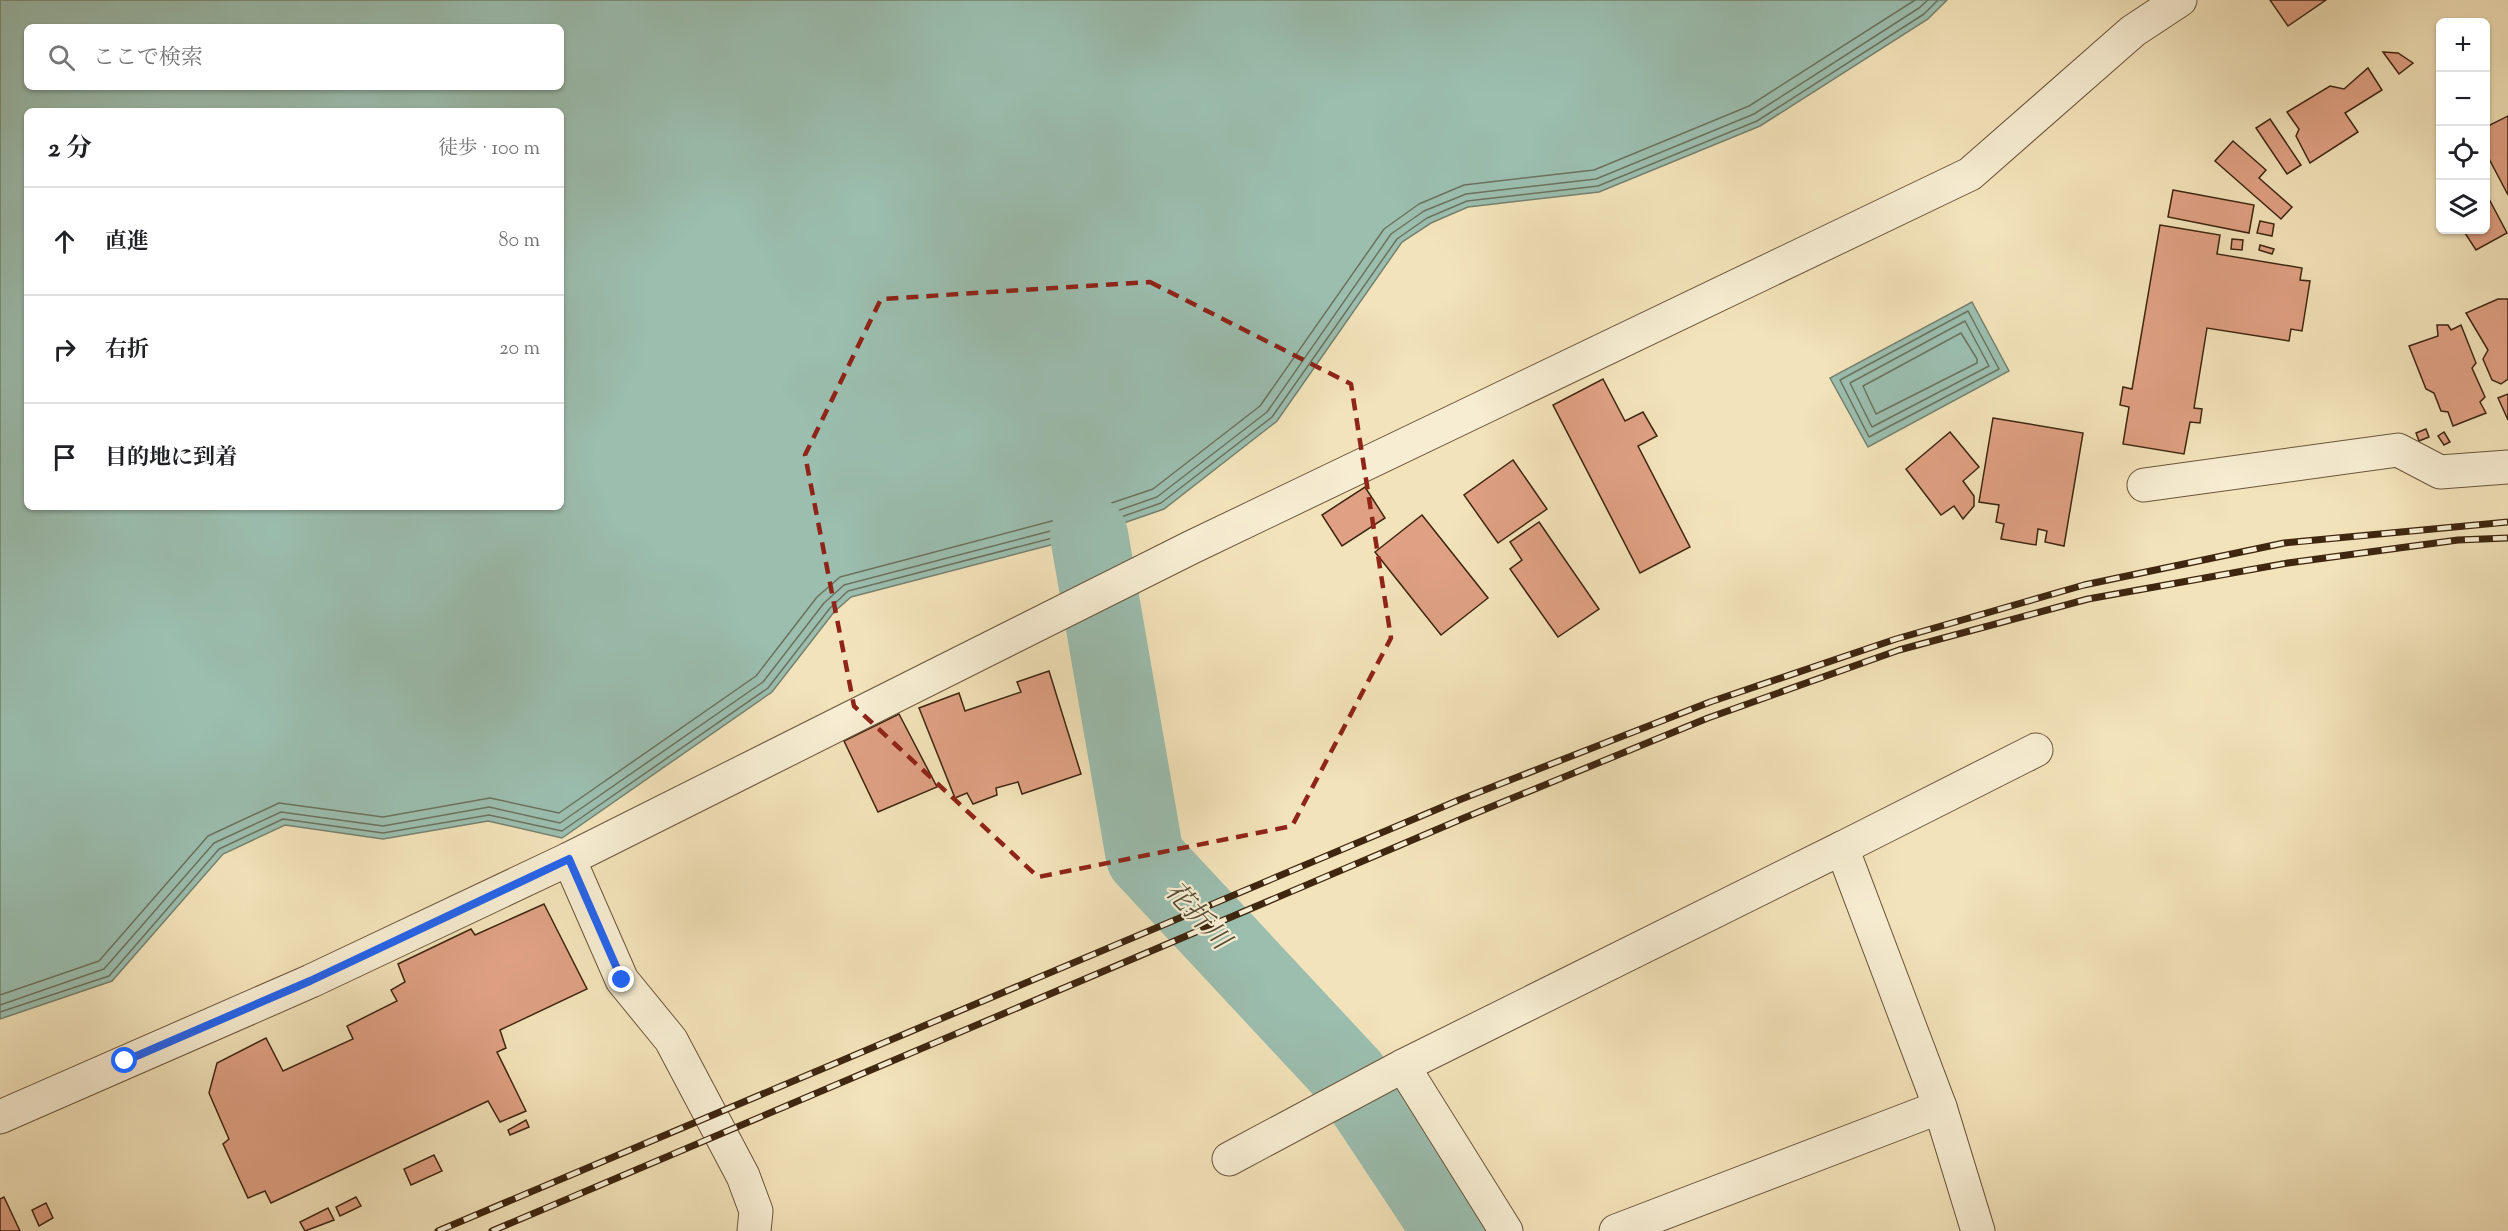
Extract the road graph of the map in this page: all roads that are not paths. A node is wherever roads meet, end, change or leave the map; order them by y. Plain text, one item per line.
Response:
1 (2180, 0) edge
2 (2508, 467) edge
3 (2144, 485) dead end
4 (2036, 750) dead end
5 (1842, 848) junction
6 (569, 859) junction
7 (1403, 1066) junction
8 (1940, 1107) junction
9 (0, 1117) edge
10 (1228, 1159) dead end
11 (754, 1231) edge
12 (1506, 1231) edge
13 (1616, 1231) edge
14 (1978, 1231) edge

1 - 6 street
2 - 3 street
4 - 5 street
5 - 7 street
5 - 8 street
6 - 9 street
6 - 11 street
7 - 10 street
7 - 12 street
8 - 13 street
8 - 14 street

